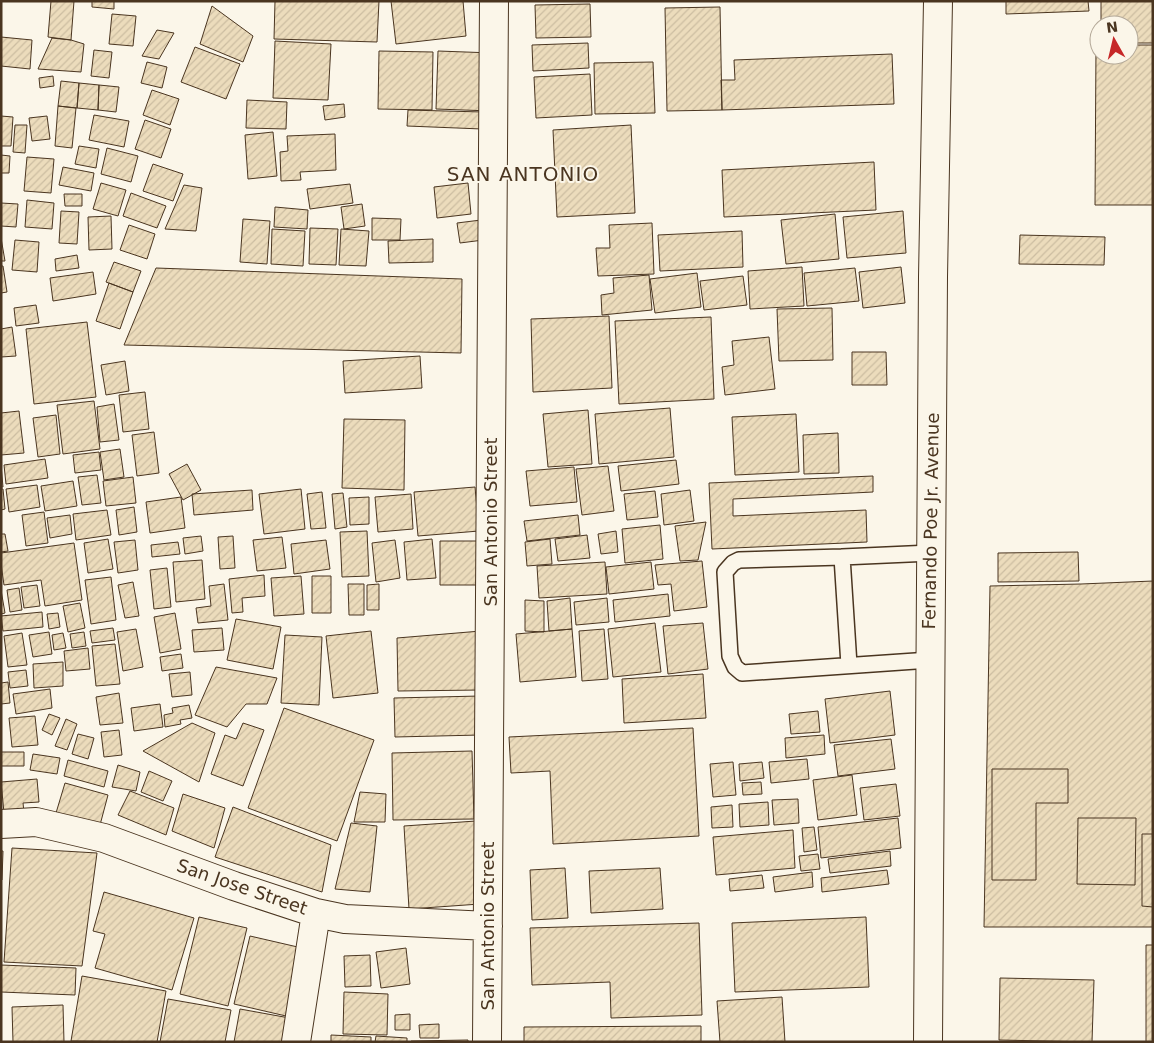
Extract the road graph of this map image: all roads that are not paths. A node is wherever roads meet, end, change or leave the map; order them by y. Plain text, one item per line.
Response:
1 (494, 1) edge
2 (938, 1) edge
3 (931, 553) junction
4 (842, 557) junction
5 (930, 660) junction
6 (849, 665) junction
7 (1, 824) edge
8 (316, 913) junction
9 (488, 926) junction
10 (296, 1042) edge
11 (487, 1042) edge
12 (928, 1042) edge

1 - 9 street, San Antonio Street
2 - 3 street, Fernando Poe Jr. Avenue
3 - 4 lane
3 - 5 street, Fernando Poe Jr. Avenue
4 - 6 lane
4 - 6 lane
5 - 6 lane
5 - 12 street, Fernando Poe Jr. Avenue
7 - 8 street, San Jose Street
8 - 9 street, San Jose Street
8 - 10 street
9 - 11 street, San Antonio Street

